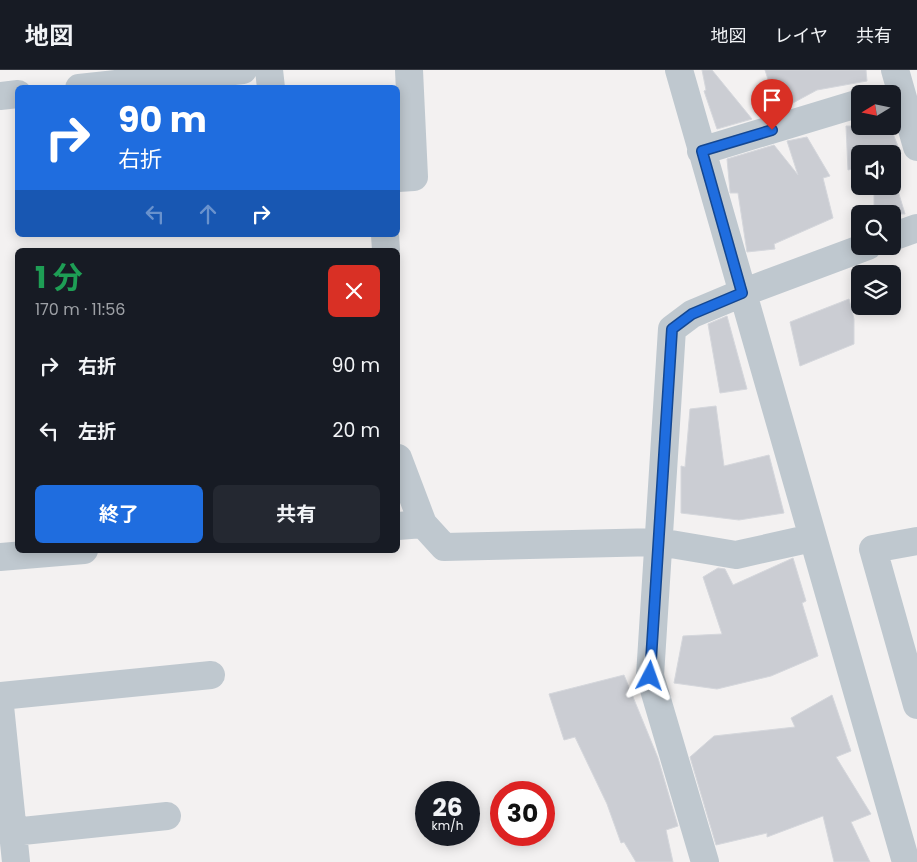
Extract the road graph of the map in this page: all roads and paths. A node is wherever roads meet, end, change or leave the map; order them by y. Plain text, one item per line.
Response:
1 (243, 70) edge
2 (269, 70) edge
3 (409, 70) edge
4 (679, 70) edge
5 (110, 77) edge
6 (87, 85) edge
7 (271, 85) edge
8 (901, 85) edge
9 (15, 94) edge
10 (0, 96) edge
11 (851, 106) edge
12 (917, 147) edge
13 (702, 151) junction
14 (400, 178) edge
15 (917, 228) edge
16 (901, 234) edge
17 (851, 252) edge
18 (742, 293) junction
19 (400, 469) edge
20 (410, 525) edge
21 (812, 538) junction
22 (917, 541) edge
23 (659, 542) junction
24 (42, 553) edge
25 (0, 556) edge
26 (211, 675) dead end
27 (0, 696) edge
28 (917, 705) edge
29 (0, 706) edge
30 (167, 816) dead end
31 (13, 832) junction
32 (16, 862) edge
33 (705, 862) edge
34 (906, 862) edge

1 - 5 street
2 - 7 street
3 - 14 street
4 - 13 street
5 - 6 street
8 - 12 street
9 - 10 street
11 - 13 street
13 - 18 street
15 - 16 street
17 - 18 street
18 - 21 street
18 - 23 street
19 - 20 street
20 - 23 street
21 - 23 street
21 - 34 street
22 - 28 street
23 - 33 street
24 - 25 street
26 - 27 street
29 - 31 street
30 - 31 street
31 - 32 street

